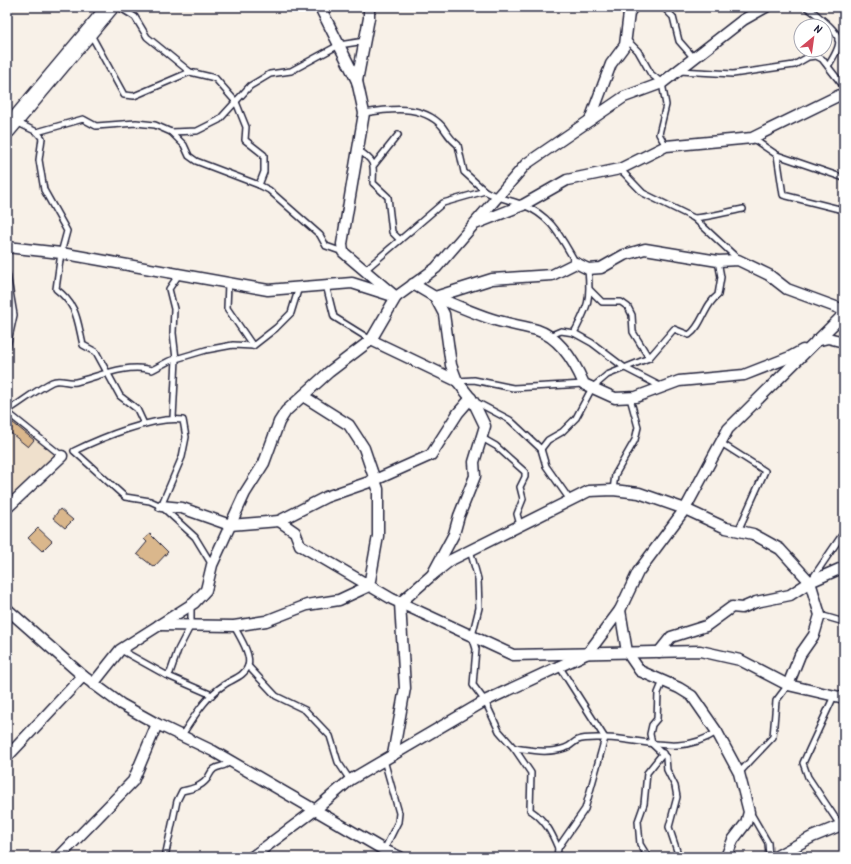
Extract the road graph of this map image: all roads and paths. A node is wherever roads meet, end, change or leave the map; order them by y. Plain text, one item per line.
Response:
1 (110, 7) edge
2 (119, 7) edge
3 (320, 7) edge
4 (369, 7) edge
5 (632, 7) edge
6 (663, 7) edge
7 (766, 7) edge
8 (806, 7) edge
9 (90, 32) junction
10 (844, 38) edge
11 (626, 39) junction
12 (365, 40) junction
13 (838, 40) junction
14 (339, 45) junction
15 (694, 58) junction
16 (828, 66) junction
17 (677, 71) junction
18 (190, 72) junction
19 (357, 81) junction
20 (662, 83) junction
21 (844, 86) edge
22 (844, 93) edge
23 (236, 102) junction
24 (364, 113) junction
25 (590, 120) junction
26 (11, 126) edge
27 (37, 132) junction
28 (171, 132) junction
29 (398, 135) dead end
30 (752, 138) junction
31 (666, 146) junction
32 (358, 150) junction
33 (777, 155) junction
34 (374, 165) junction
35 (620, 169) junction
36 (844, 178) edge
37 (260, 185) junction
38 (485, 191) junction
39 (496, 197) junction
40 (523, 205) junction
41 (743, 209) dead end
42 (844, 212) edge
43 (694, 218) junction
44 (473, 225) junction
45 (400, 240) junction
46 (7, 247) edge
47 (343, 252) junction
48 (61, 253) junction
49 (738, 260) junction
50 (718, 261) junction
51 (576, 263) junction
52 (588, 269) junction
53 (365, 270) junction
54 (180, 273) junction
55 (7, 274) edge
56 (228, 282) junction
57 (413, 284) junction
58 (326, 285) junction
59 (299, 287) junction
60 (590, 290) junction
61 (396, 297) junction
62 (435, 297) junction
63 (844, 310) edge
64 (844, 314) edge
65 (574, 334) junction
66 (549, 336) junction
67 (819, 339) junction
68 (371, 340) junction
69 (844, 342) edge
70 (253, 346) junction
71 (7, 347) edge
72 (649, 358) junction
73 (176, 359) junction
74 (625, 368) junction
75 (108, 372) junction
76 (457, 381) junction
77 (588, 386) junction
78 (662, 388) junction
79 (303, 396) junction
80 (630, 398) junction
81 (472, 399) junction
82 (7, 412) edge
83 (173, 418) junction
84 (144, 424) junction
85 (482, 438) junction
86 (721, 442) junction
87 (541, 449) junction
88 (62, 456) joint
89 (375, 480) junction
90 (613, 490) junction
91 (570, 500) junction
92 (161, 506) junction
93 (7, 508) edge
94 (685, 508) junction
95 (279, 521) junction
96 (230, 525) junction
97 (520, 525) junction
98 (738, 531) junction
99 (844, 532) edge
100 (470, 550) junction
101 (212, 564) junction
102 (844, 567) edge
103 (432, 575) junction
104 (810, 582) junction
105 (369, 586) junction
106 (400, 603) junction
107 (191, 605) junction
108 (7, 609) edge
109 (620, 610) junction
110 (820, 616) junction
111 (844, 622) edge
112 (159, 625) junction
113 (191, 625) junction
114 (234, 626) junction
115 (472, 636) junction
116 (120, 650) junction
117 (627, 652) junction
118 (659, 652) junction
119 (588, 653) junction
120 (248, 666) junction
121 (559, 666) junction
122 (166, 675) junction
123 (83, 676) junction
124 (663, 681) junction
125 (93, 684) junction
126 (788, 685) junction
127 (212, 695) junction
128 (839, 697) edge
129 (484, 701) junction
130 (157, 724) junction
131 (717, 732) junction
132 (182, 735) junction
133 (605, 738) junction
134 (652, 744) junction
135 (514, 748) junction
136 (663, 753) junction
137 (7, 756) edge
138 (389, 757) junction
139 (231, 762) junction
140 (739, 773) junction
141 (350, 780) junction
142 (315, 810) junction
143 (749, 812) junction
144 (842, 824) edge
145 (558, 848) junction
146 (384, 850) junction
147 (59, 857) edge
148 (165, 857) edge
149 (252, 857) edge
150 (400, 857) edge
151 (557, 857) edge
152 (648, 857) edge
153 (679, 857) edge
154 (726, 857) edge
155 (769, 857) edge
156 (775, 857) edge

1 - 9 highway
2 - 18 lane
3 - 14 street
4 - 12 street
5 - 11 street
6 - 15 lane
7 - 15 street
8 - 13 lane
9 - 18 lane
9 - 26 highway
10 - 13 lane
11 - 20 lane
11 - 25 street
12 - 14 lane
12 - 19 street
13 - 16 lane
14 - 19 street
14 - 23 lane
15 - 17 street
16 - 17 lane
16 - 21 lane
17 - 20 street
18 - 23 lane
19 - 24 street
20 - 25 street
20 - 31 lane
22 - 30 street
23 - 28 lane
23 - 37 lane
24 - 32 street
24 - 38 lane
25 - 39 street
26 - 27 lane
27 - 28 lane
27 - 48 lane
28 - 37 lane
29 - 34 lane
30 - 31 street
30 - 33 lane
31 - 35 street
32 - 34 lane
32 - 47 street
33 - 36 lane
33 - 42 lane
34 - 45 lane
35 - 40 street
35 - 43 lane
37 - 47 lane
38 - 39 lane
38 - 45 lane
39 - 40 lane
39 - 44 street
40 - 44 street
40 - 51 lane
41 - 43 lane
43 - 49 lane
44 - 57 street
45 - 53 lane
46 - 48 street
47 - 53 street
48 - 54 street
48 - 75 lane
49 - 50 street
49 - 63 street
50 - 52 street
50 - 72 lane
51 - 52 street
51 - 62 street
52 - 60 lane
53 - 61 street
54 - 56 street
54 - 73 lane
55 - 71 lane
56 - 59 street
56 - 70 lane
57 - 61 street
57 - 62 street
58 - 59 street
58 - 61 street
58 - 68 lane
59 - 70 lane
60 - 65 lane
60 - 72 lane
61 - 68 street
62 - 66 street
62 - 76 street
64 - 67 street
65 - 66 lane
65 - 74 lane
66 - 77 street
67 - 69 street
67 - 78 street
67 - 86 street
68 - 76 street
68 - 79 street
70 - 73 lane
72 - 74 lane
73 - 75 lane
73 - 83 lane
74 - 77 lane
74 - 78 lane
75 - 82 lane
75 - 84 lane
76 - 77 lane
76 - 81 street
77 - 80 street
77 - 87 lane
78 - 80 street
79 - 89 street
79 - 96 street
80 - 90 lane
81 - 85 street
81 - 87 lane
81 - 89 street
82 - 88 lane
83 - 84 lane
83 - 92 lane
84 - 92 lane
85 - 97 lane
85 - 103 street
86 - 94 street
86 - 98 lane
87 - 91 lane
88 - 93 street
89 - 95 street
89 - 105 street
90 - 91 street
90 - 94 street
91 - 97 street
92 - 96 street
92 - 101 lane
94 - 98 street
94 - 109 street
95 - 96 street
95 - 105 street
96 - 101 street
97 - 100 street
98 - 104 street
99 - 104 lane
100 - 103 street
100 - 115 lane
101 - 107 street
102 - 104 street
103 - 106 street
104 - 110 street
104 - 118 street
105 - 106 street
105 - 114 street
106 - 115 street
106 - 138 street
107 - 112 street
107 - 113 lane
108 - 123 street
109 - 117 street
109 - 119 street
110 - 111 lane
110 - 126 street
112 - 113 street
112 - 116 street
113 - 114 street
113 - 122 lane
114 - 120 lane
115 - 119 street
115 - 129 lane
116 - 122 lane
116 - 125 street
117 - 118 street
117 - 119 street
117 - 124 street
118 - 126 street
119 - 121 street
120 - 127 lane
120 - 141 lane
121 - 129 street
121 - 133 lane
122 - 127 lane
123 - 125 street
123 - 137 street
124 - 131 street
124 - 134 lane
125 - 130 street
126 - 128 street
126 - 140 lane
127 - 132 lane
128 - 144 lane
129 - 135 lane
129 - 138 street
130 - 132 street
130 - 147 street
131 - 134 lane
131 - 140 street
132 - 139 street
133 - 134 lane
133 - 135 lane
133 - 145 lane
134 - 136 lane
135 - 145 lane
136 - 152 lane
136 - 153 lane
138 - 141 street
138 - 146 lane
139 - 142 street
139 - 148 lane
140 - 143 street
141 - 142 street
142 - 146 street
142 - 149 street
143 - 154 street
143 - 155 lane
144 - 156 street
145 - 151 lane
146 - 150 street

